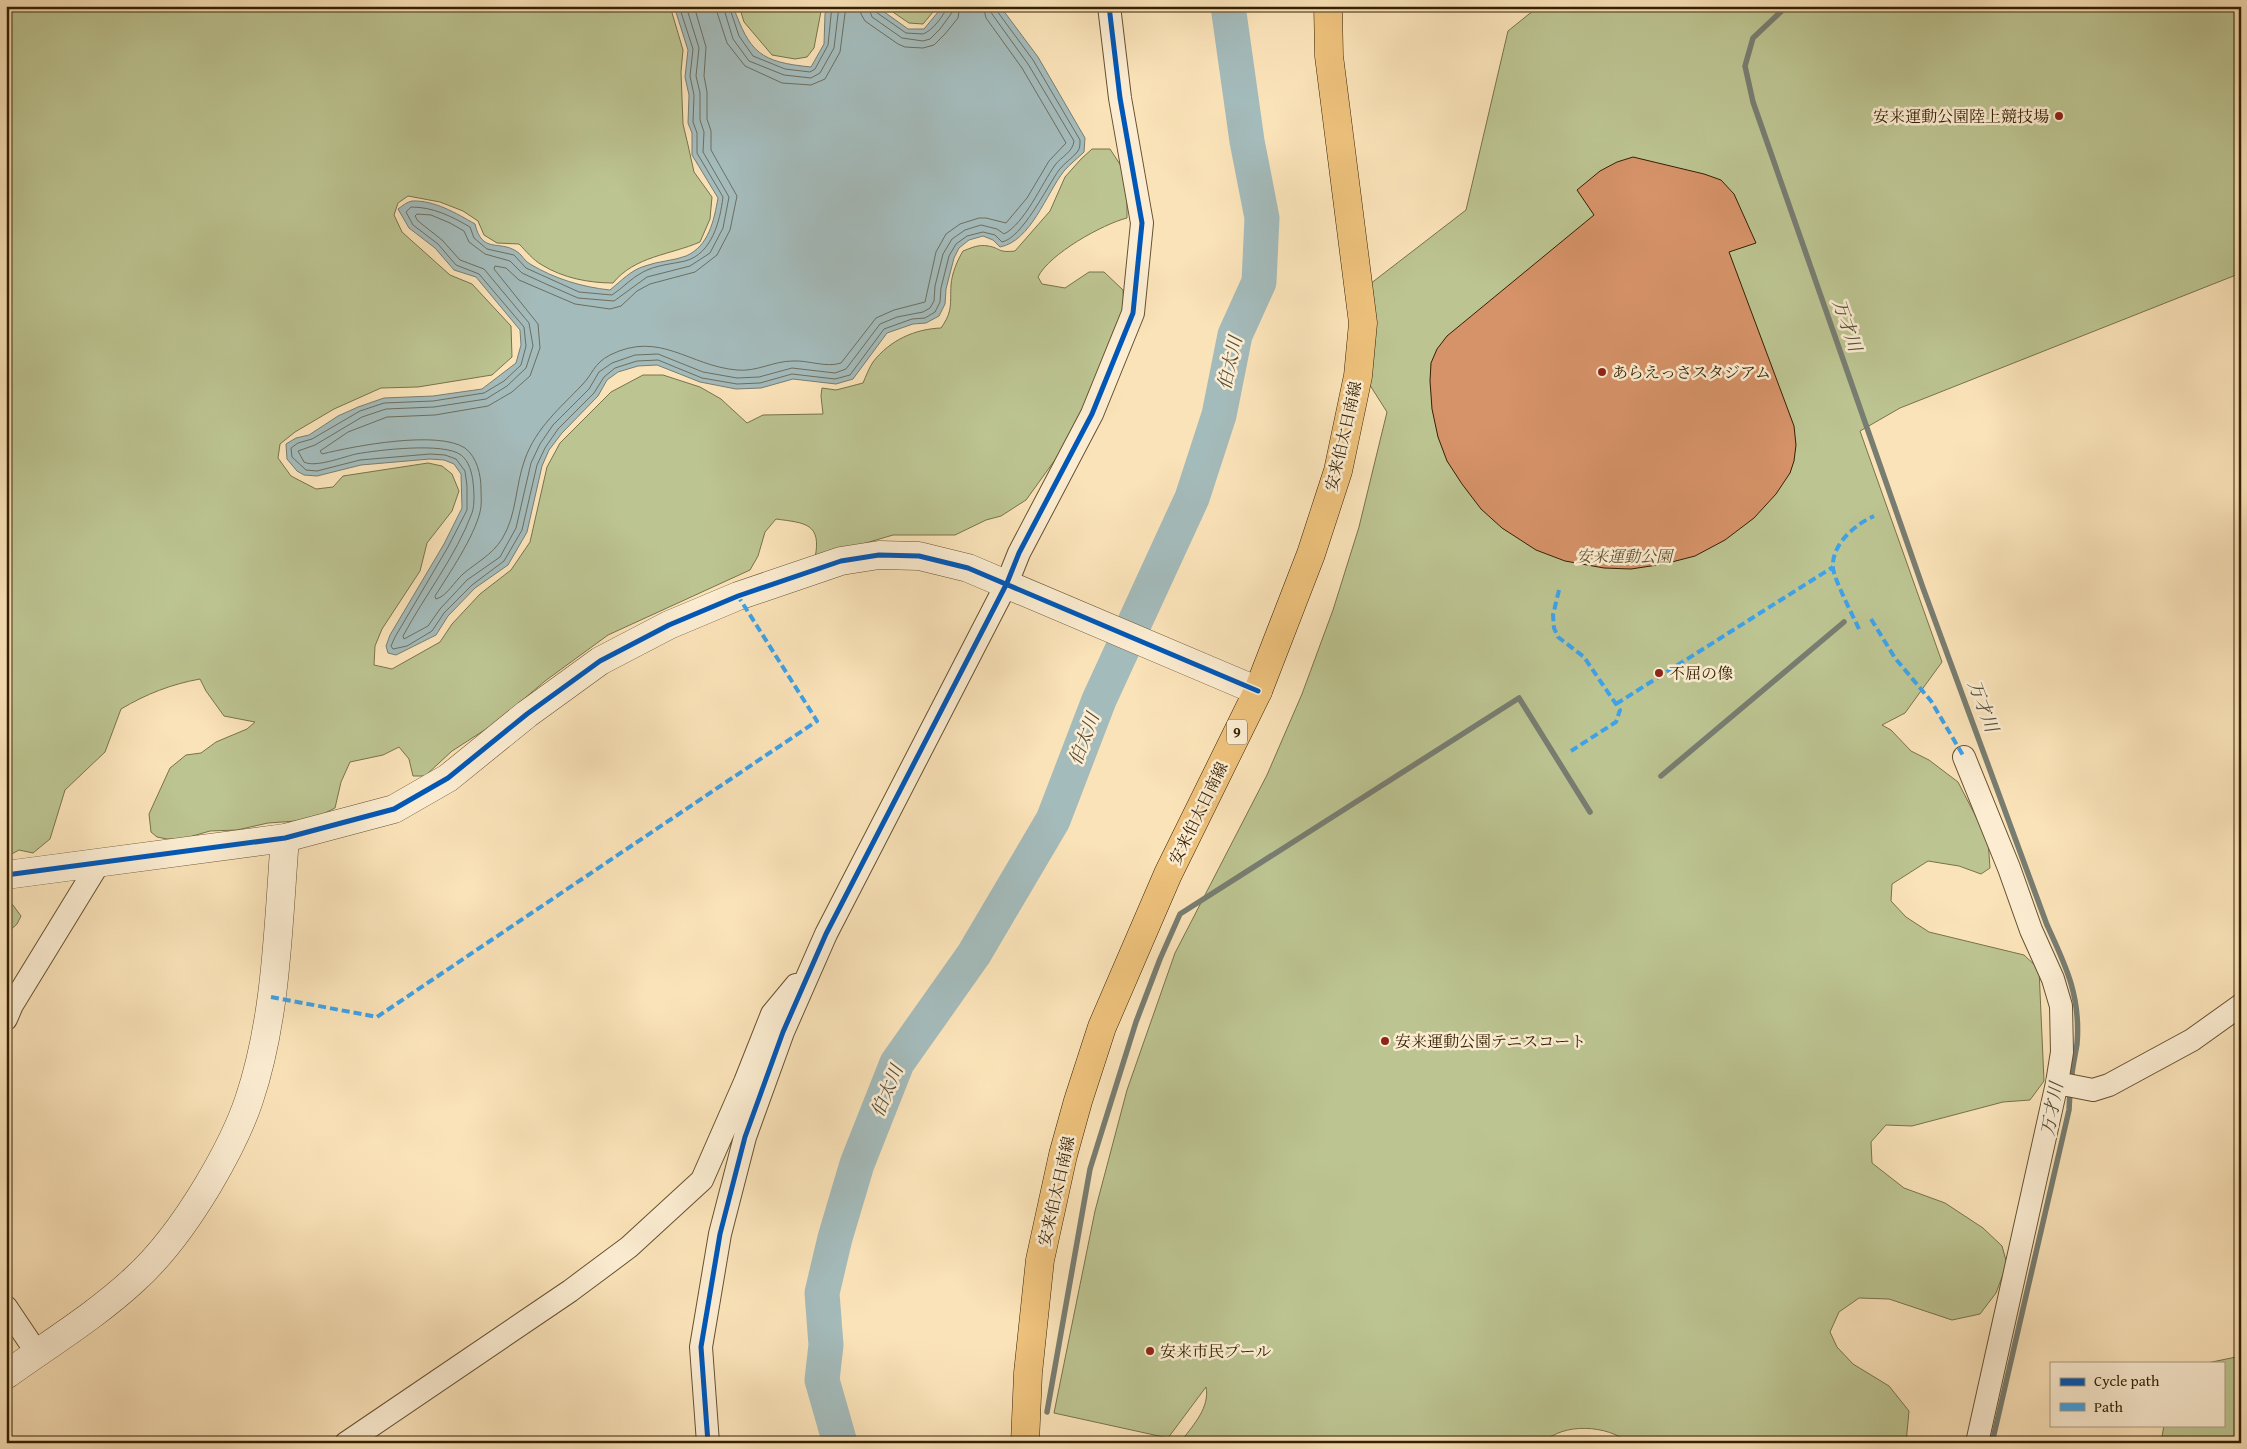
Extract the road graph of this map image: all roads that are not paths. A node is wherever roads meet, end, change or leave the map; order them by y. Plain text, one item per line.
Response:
1 (1109, 6) edge
2 (1328, 6) edge
3 (1013, 585) junction
4 (1258, 691) junction
5 (1964, 757) dead end
6 (285, 838) junction
7 (99, 863) junction
8 (6, 875) edge
9 (816, 962) junction
10 (2241, 1004) edge
11 (6, 1019) edge
12 (2057, 1084) junction
13 (6, 1307) edge
14 (37, 1353) junction
15 (6, 1375) edge
16 (346, 1443) edge
17 (708, 1443) edge
18 (1025, 1443) edge
19 (1977, 1443) edge

1 - 3 street
2 - 4 main road, 安来伯太日南線 / 9
3 - 4 street
3 - 6 street
3 - 9 street
4 - 18 main road, 安来伯太日南線 / 9
5 - 12 street
6 - 7 street
6 - 14 street
7 - 8 street
7 - 11 street
9 - 16 street
9 - 17 street
10 - 12 street
12 - 19 street
13 - 14 street
14 - 15 street

